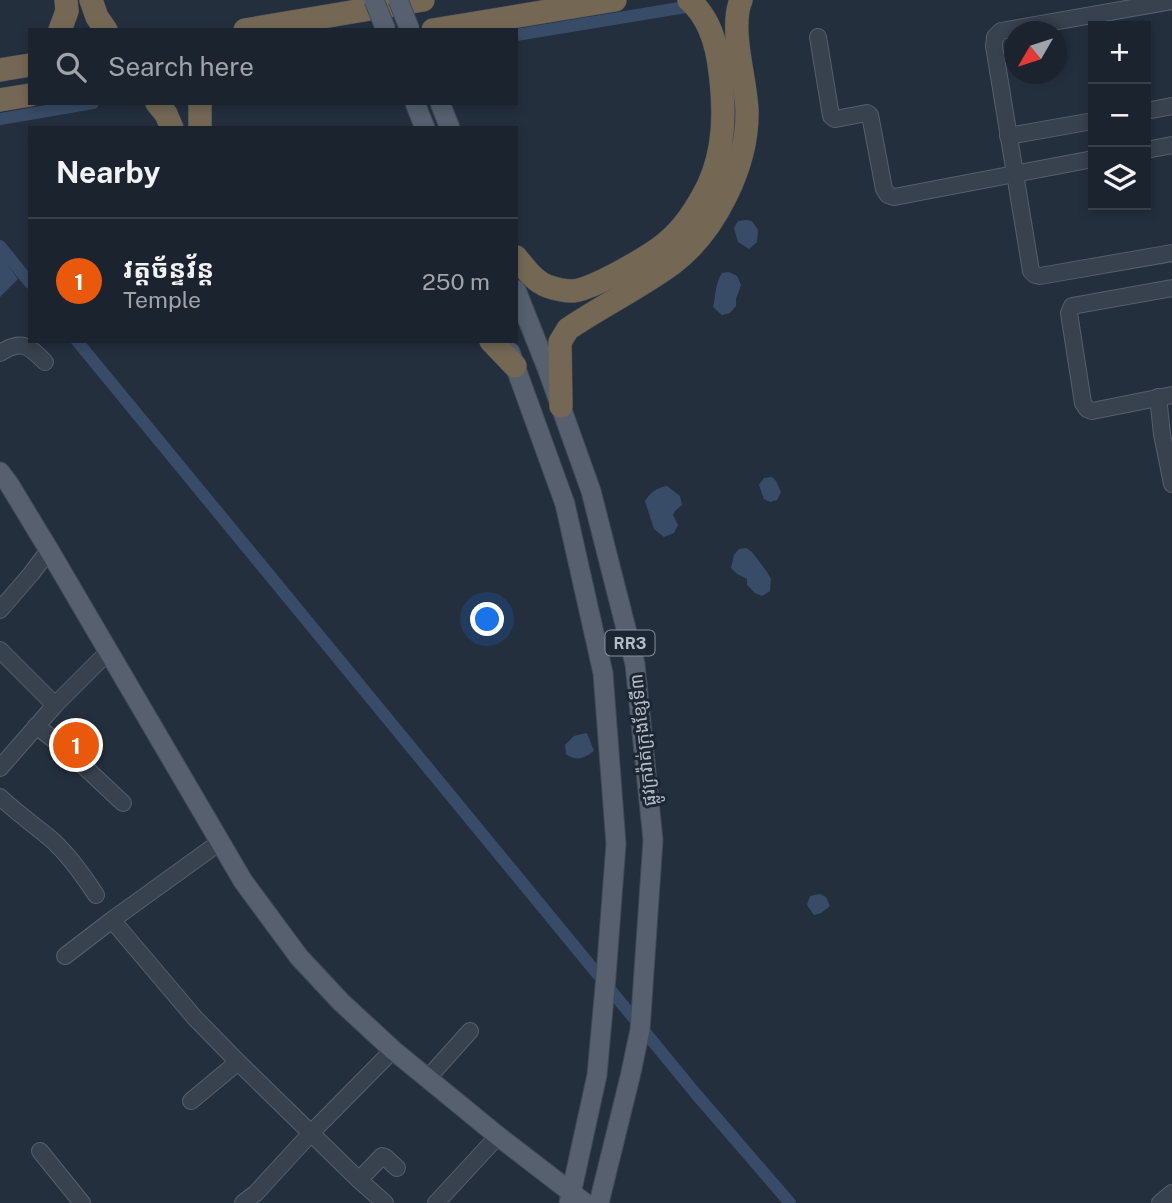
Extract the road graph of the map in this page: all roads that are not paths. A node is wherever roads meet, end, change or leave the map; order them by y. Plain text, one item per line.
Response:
1 (66, 0) edge
2 (91, 0) edge
3 (374, 0) edge
4 (398, 0) edge
5 (423, 0) edge
6 (615, 0) edge
7 (689, 0) edge
8 (741, 0) edge
9 (1172, 1) edge
10 (61, 28) edge
11 (105, 28) edge
12 (257, 28) edge
13 (385, 28) edge
14 (409, 28) edge
15 (445, 28) edge
16 (818, 37) dead end
17 (28, 64) edge
18 (0, 70) edge
19 (28, 95) edge
20 (0, 100) edge
21 (159, 105) edge
22 (200, 105) edge
23 (416, 105) edge
24 (441, 105) edge
25 (1172, 106) edge
26 (1151, 110) edge
27 (1088, 122) edge
28 (171, 126) edge
29 (200, 126) edge
30 (424, 126) edge
31 (449, 126) edge
32 (1008, 136) junction
33 (1172, 145) edge
34 (1151, 149) edge
35 (1088, 160) edge
36 (1014, 173) junction
37 (1172, 253) edge
38 (518, 259) edge
39 (1172, 288) edge
40 (518, 295) edge
41 (493, 343) edge
42 (507, 343) edge
43 (0, 353) edge
44 (45, 362) dead end
45 (514, 366) junction
46 (1165, 396) edge
47 (561, 407) junction
48 (1167, 434) edge
49 (0, 472) edge
50 (1172, 484) edge
51 (49, 550) junction
52 (0, 610) edge
53 (0, 650) edge
54 (108, 652) junction
55 (55, 705) junction
56 (36, 726) junction
57 (0, 768) edge
58 (0, 797) edge
59 (123, 803) dead end
60 (220, 842) junction
61 (96, 895) dead end
62 (113, 920) junction
63 (65, 956) dead end
64 (470, 1031) dead end
65 (393, 1050) junction
66 (238, 1062) junction
67 (427, 1079) junction
68 (191, 1101) dead end
69 (312, 1132) junction
70 (498, 1136) junction
71 (40, 1150) dead end
72 (397, 1168) dead end
73 (359, 1180) junction
74 (1172, 1193) edge
75 (261, 1198) edge
76 (575, 1199) edge
77 (82, 1203) edge
78 (243, 1203) edge
79 (385, 1203) edge
80 (436, 1203) edge
81 (599, 1203) edge
82 (1160, 1203) edge

1 - 10 highway
2 - 11 highway
3 - 13 main road, bridge
4 - 14 main road, bridge
5 - 12 highway
6 - 15 highway
7 - 38 highway
8 - 47 highway
9 - 32 street
16 - 36 street
17 - 18 highway
19 - 20 highway
21 - 28 highway
22 - 29 highway
23 - 30 main road
24 - 31 main road
25 - 26 street
27 - 32 street
32 - 36 street
33 - 34 street
35 - 36 street
36 - 37 street
39 - 46 street
40 - 47 main road, ផ្លូវក្រវ៉ាត់ក្រុងខ្សែទី៣ / RR3
41 - 45 highway
42 - 45 main road, ផ្លូវក្រវ៉ាត់ក្រុងខ្សែទី៣ / RR3
43 - 44 street
45 - 76 main road, ផ្លូវក្រវ៉ាត់ក្រុងខ្សែទី៣ / RR3
46 - 48 street
47 - 81 main road, ផ្លូវក្រវ៉ាត់ក្រុងខ្សែទី៣ / RR3
48 - 50 street
49 - 51 main road
51 - 52 street
51 - 54 main road
53 - 55 street
54 - 55 street
54 - 60 main road
55 - 56 street
56 - 57 street
56 - 59 street
58 - 61 street
60 - 62 street
60 - 65 main road
62 - 63 street
62 - 66 street
64 - 67 street
65 - 67 main road
65 - 69 street
66 - 68 street
66 - 69 street
67 - 70 main road
69 - 73 street
69 - 75 street
70 - 76 main road
70 - 80 street
71 - 77 street
72 - 73 street
73 - 79 street
74 - 82 street
75 - 78 street

